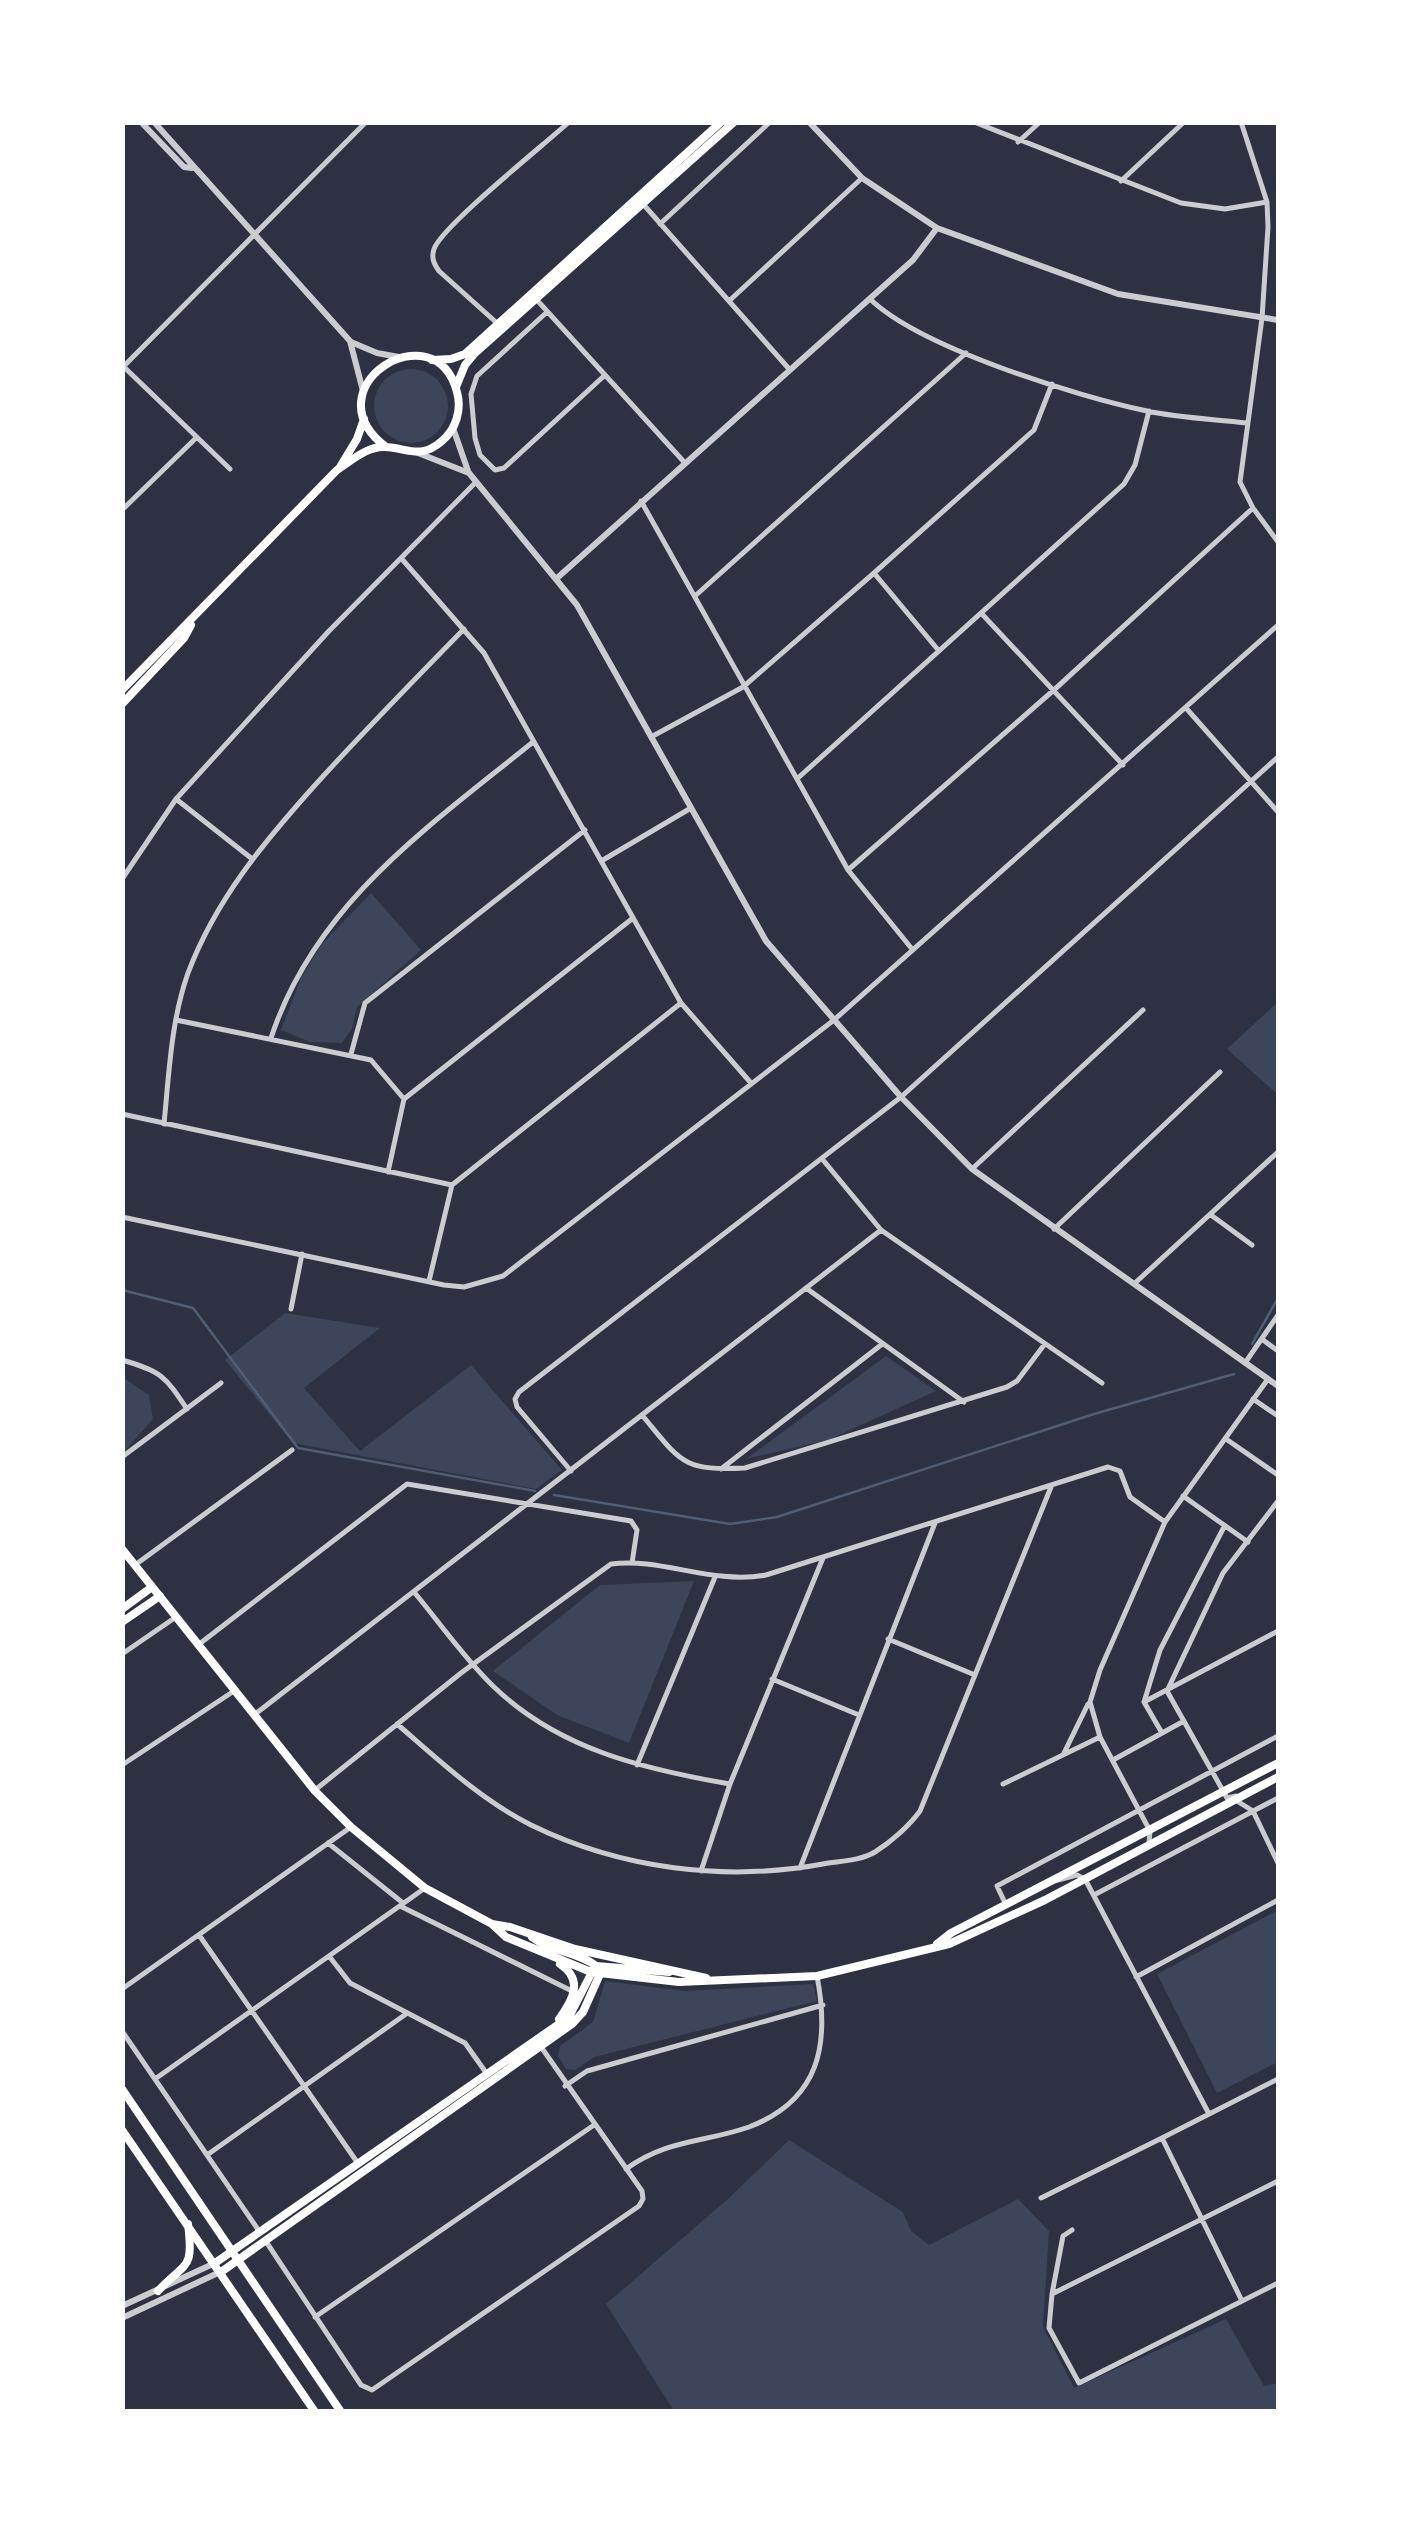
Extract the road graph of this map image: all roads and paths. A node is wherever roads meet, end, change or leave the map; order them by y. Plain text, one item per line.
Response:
1 (141, 122) edge
2 (154, 122) edge
3 (366, 122) edge
4 (569, 122) edge
5 (721, 122) edge
6 (734, 122) edge
7 (770, 122) edge
8 (809, 122) edge
9 (974, 122) edge
10 (1040, 122) edge
11 (1184, 122) edge
12 (1241, 122) edge
13 (1018, 142) junction
14 (193, 168) junction
15 (862, 178) junction
16 (1121, 181) junction
17 (640, 201) junction
18 (1266, 202) junction
19 (660, 224) junction
20 (937, 228) junction
21 (256, 237) junction
22 (870, 298) junction
23 (536, 299) junction
24 (728, 301) junction
25 (547, 312) junction
26 (1262, 318) junction
27 (1278, 320) edge
28 (498, 324) junction
29 (350, 341) junction
30 (966, 353) junction
31 (399, 357) junction
32 (432, 360) junction
33 (123, 367) edge
34 (790, 370) junction
35 (605, 375) junction
36 (1052, 384) junction
37 (456, 386) junction
38 (364, 391) junction
39 (1148, 412) junction
40 (364, 419) junction
41 (1247, 423) junction
42 (453, 428) junction
43 (196, 438) junction
44 (386, 446) junction
45 (416, 452) junction
46 (686, 463) junction
47 (230, 469) dead end
48 (337, 470) junction
49 (469, 472) junction
50 (476, 482) junction
51 (642, 501) junction
52 (1252, 508) junction
53 (122, 510) edge
54 (1278, 542) edge
55 (401, 558) junction
56 (874, 572) junction
57 (556, 579) junction
58 (695, 596) junction
59 (982, 614) junction
60 (193, 621) junction
61 (1278, 625) edge
62 (464, 629) junction
63 (939, 651) junction
64 (743, 688) junction
65 (1055, 689) junction
66 (122, 690) edge
67 (122, 704) edge
68 (1186, 708) junction
69 (650, 738) junction
70 (533, 742) junction
71 (1278, 757) edge
72 (1123, 765) junction
73 (798, 778) junction
74 (1252, 780) junction
75 (176, 798) junction
76 (690, 808) junction
77 (1278, 812) edge
78 (585, 830) junction
79 (251, 858) junction
80 (602, 860) junction
81 (848, 870) junction
82 (122, 879) edge
83 (634, 918) junction
84 (912, 949) junction
85 (681, 1004) junction
86 (1143, 1010) dead end
87 (176, 1020) junction
88 (834, 1020) junction
89 (271, 1038) junction
90 (351, 1054) junction
91 (1220, 1072) dead end
92 (752, 1083) junction
93 (901, 1097) junction
94 (404, 1099) junction
95 (122, 1114) edge
96 (164, 1124) junction
97 (1278, 1152) edge
98 (824, 1160) junction
99 (972, 1169) junction
100 (388, 1172) junction
101 (452, 1185) junction
102 (1211, 1215) junction
103 (122, 1217) edge
104 (1054, 1229) junction
105 (881, 1230) junction
106 (1252, 1244) dead end
107 (302, 1254) junction
108 (429, 1281) junction
109 (1135, 1283) junction
110 (806, 1288) junction
111 (291, 1309) dead end
112 (1278, 1315) edge
113 (1262, 1340) junction
114 (881, 1345) junction
115 (1044, 1345) junction
116 (1278, 1351) edge
117 (122, 1360) edge
118 (1245, 1363) junction
119 (1268, 1379) junction
120 (221, 1383) dead end
121 (1102, 1383) dead end
122 (1278, 1386) edge
123 (1253, 1399) junction
124 (964, 1402) junction
125 (187, 1409) junction
126 (642, 1415) junction
127 (1278, 1416) edge
128 (1226, 1439) junction
129 (292, 1450) dead end
130 (122, 1457) edge
131 (721, 1469) junction
132 (571, 1470) junction
133 (1278, 1475) edge
134 (1052, 1485) junction
135 (1183, 1496) junction
136 (1278, 1500) edge
137 (529, 1503) junction
138 (1165, 1522) junction
139 (936, 1523) junction
140 (1224, 1527) junction
141 (1248, 1542) junction
142 (122, 1549) edge
143 (823, 1558) junction
144 (632, 1563) junction
145 (135, 1565) junction
146 (715, 1577) junction
147 (152, 1587) junction
148 (414, 1592) junction
149 (160, 1596) junction
150 (122, 1608) edge
151 (176, 1617) junction
152 (122, 1622) edge
153 (1278, 1632) edge
154 (888, 1639) junction
155 (198, 1645) junction
156 (122, 1654) edge
157 (472, 1664) junction
158 (975, 1675) junction
159 (772, 1679) junction
160 (234, 1691) junction
161 (1167, 1691) junction
162 (1090, 1702) junction
163 (1144, 1702) junction
164 (859, 1715) junction
165 (254, 1716) junction
166 (1184, 1721) junction
167 (398, 1724) junction
168 (1162, 1733) junction
169 (1278, 1736) edge
170 (1100, 1737) junction
171 (1063, 1754) junction
172 (1112, 1760) junction
173 (1278, 1763) edge
174 (122, 1765) edge
175 (636, 1765) junction
176 (1212, 1770) junction
177 (1278, 1777) edge
178 (730, 1784) junction
179 (1003, 1784) dead end
180 (315, 1790) junction
181 (1224, 1792) junction
182 (1248, 1792) junction
183 (1278, 1798) edge
184 (1234, 1800) junction
185 (1139, 1810) junction
186 (1253, 1811) junction
187 (351, 1827) junction
188 (1150, 1831) junction
189 (328, 1843) junction
190 (1131, 1856) junction
191 (1278, 1863) edge
192 (800, 1868) junction
193 (701, 1872) junction
194 (1051, 1880) junction
195 (1085, 1880) junction
196 (425, 1888) junction
197 (1094, 1896) junction
198 (1278, 1900) edge
199 (401, 1904) junction
200 (1006, 1905) junction
201 (492, 1924) junction
202 (524, 1931) junction
203 (199, 1935) junction
204 (934, 1946) junction
205 (328, 1956) junction
206 (554, 1959) junction
207 (678, 1970) junction
208 (596, 1971) junction
209 (818, 1976) junction
210 (1136, 1977) junction
211 (710, 1979) junction
212 (122, 1989) edge
213 (574, 1992) junction
214 (822, 2005) junction
215 (252, 2011) junction
216 (406, 2014) junction
217 (549, 2030) junction
218 (122, 2031) edge
219 (538, 2043) junction
220 (489, 2078) junction
221 (1278, 2078) edge
222 (156, 2079) junction
223 (304, 2086) junction
224 (566, 2086) junction
225 (122, 2089) edge
226 (1209, 2114) junction
227 (594, 2125) junction
228 (122, 2130) edge
229 (1162, 2138) junction
230 (207, 2155) junction
231 (361, 2168) junction
232 (626, 2169) junction
233 (1278, 2181) edge
234 (1041, 2198) dead end
235 (1204, 2218) junction
236 (188, 2222) junction
237 (1072, 2230) dead end
238 (263, 2236) junction
239 (235, 2256) junction
240 (215, 2262) junction
241 (221, 2272) junction
242 (1278, 2283) edge
243 (158, 2290) junction
244 (1052, 2294) junction
245 (1242, 2302) junction
246 (122, 2306) edge
247 (314, 2317) junction
248 (122, 2318) edge
249 (315, 2412) edge
250 (341, 2412) edge

1 - 14 street
2 - 14 street
3 - 21 street
4 - 28 street
5 - 17 main road
6 - 17 main road
7 - 19 street
8 - 15 street
9 - 13 street
10 - 13 street
11 - 16 street
12 - 18 street
13 - 16 street
14 - 21 street
15 - 20 street
15 - 24 street
16 - 18 street
17 - 19 street
17 - 23 main road
17 - 28 main road
18 - 26 street
19 - 24 street
20 - 22 street
20 - 26 street
21 - 29 street
21 - 33 street
22 - 30 street
22 - 34 street
23 - 25 street
23 - 37 main road
24 - 34 street
25 - 35 street
25 - 35 street
26 - 27 street
26 - 41 street
28 - 32 main road
29 - 31 street
29 - 38 street
30 - 36 street
30 - 58 street
31 - 32 main road
31 - 38 main road
32 - 37 main road
33 - 43 street
34 - 46 street
35 - 46 street
36 - 39 street
36 - 56 street
37 - 42 main road
38 - 40 main road
39 - 41 street
39 - 59 street
40 - 44 main road
40 - 48 main road
41 - 52 street
42 - 45 main road
42 - 49 street
43 - 47 street
43 - 53 street
44 - 45 main road
44 - 48 main road
45 - 49 street
46 - 51 street
48 - 60 main road
49 - 50 street
50 - 55 street
50 - 57 street
51 - 57 street
51 - 58 street
52 - 54 street
52 - 65 street
55 - 62 street
55 - 75 street
56 - 63 street
56 - 64 street
57 - 69 street
58 - 64 street
59 - 63 street
59 - 65 street
60 - 66 main road
60 - 67 main road
61 - 68 street
62 - 70 street
62 - 79 street
63 - 73 street
64 - 69 street
64 - 73 street
65 - 72 street
65 - 81 street
68 - 72 street
68 - 74 street
69 - 76 street
70 - 78 street
70 - 89 street
71 - 74 street
72 - 84 street
73 - 81 street
74 - 77 street
74 - 93 street
75 - 79 street
75 - 82 street
76 - 80 street
76 - 88 street
78 - 80 street
78 - 90 street
79 - 87 street
80 - 83 street
81 - 84 street
83 - 85 street
83 - 94 street
84 - 88 street
85 - 92 street
85 - 101 street
86 - 99 street
87 - 89 street
87 - 96 street
88 - 92 street
88 - 93 street
89 - 90 street
90 - 94 street
91 - 104 street
92 - 108 street
93 - 98 street
93 - 99 street
94 - 100 street
95 - 96 street
96 - 100 street
97 - 102 street
98 - 105 street
98 - 132 street
99 - 104 street
100 - 101 street
101 - 108 street
102 - 106 street
102 - 109 street
103 - 107 street
104 - 109 street
105 - 110 street
105 - 115 street
107 - 108 street
107 - 111 street
109 - 118 street
110 - 114 street
110 - 126 street
112 - 113 street
113 - 116 street
113 - 118 street
114 - 124 street
114 - 131 street
115 - 121 street
115 - 124 street
117 - 125 street
118 - 119 street
119 - 122 street
119 - 123 street
120 - 125 street
123 - 127 street
123 - 128 street
124 - 131 street
125 - 130 street
126 - 131 street
126 - 132 street
128 - 133 street
128 - 135 street
129 - 145 street
132 - 137 street
134 - 138 street
134 - 139 street
134 - 158 street
135 - 138 street
135 - 140 street
136 - 141 street
137 - 144 street
137 - 148 street
137 - 155 street
138 - 162 street
139 - 143 street
139 - 154 street
140 - 141 street
140 - 163 street
141 - 161 street
142 - 145 main road
143 - 146 street
143 - 159 street
144 - 146 street
144 - 157 street
145 - 147 main road
146 - 175 street
147 - 149 main road
147 - 150 main road
148 - 157 street
148 - 165 street
149 - 151 main road
149 - 152 main road
151 - 155 main road
151 - 156 street
153 - 161 street
154 - 158 street
154 - 164 street
155 - 160 main road
157 - 167 street
157 - 175 street
158 - 192 street
159 - 164 street
159 - 178 street
160 - 165 main road
160 - 174 street
161 - 163 street
161 - 166 street
162 - 170 street
162 - 171 street
163 - 168 street
164 - 192 street
165 - 180 main road
166 - 168 street
166 - 176 street
167 - 180 street
167 - 193 street
168 - 172 street
169 - 176 street
170 - 171 street
170 - 172 street
171 - 179 street
172 - 185 street
173 - 181 main road
175 - 178 street
176 - 181 street
176 - 185 street
177 - 182 main road
178 - 193 street
180 - 187 main road
181 - 182 street
181 - 188 main road
182 - 184 main road
183 - 186 street
184 - 186 street
184 - 190 main road
185 - 188 street
185 - 200 street
186 - 191 street
186 - 197 street
187 - 189 street
187 - 196 main road
188 - 190 street
188 - 194 main road
189 - 199 street
189 - 203 street
190 - 195 main road
192 - 193 street
194 - 195 street
194 - 200 main road
195 - 197 street
195 - 204 main road
196 - 199 street
196 - 201 main road
197 - 210 street
198 - 210 street
199 - 205 street
199 - 213 street
200 - 204 main road
201 - 202 main road
201 - 206 main road
202 - 207 main road
202 - 208 main road
203 - 212 street
203 - 215 street
204 - 209 main road
205 - 215 street
205 - 216 street
206 - 208 main road
206 - 213 main road
207 - 208 main road
207 - 211 main road
208 - 211 main road
208 - 217 main road
208 - 219 main road
209 - 211 main road
209 - 214 street
210 - 226 street
213 - 217 main road
214 - 224 street
214 - 232 street
215 - 222 street
215 - 223 street
216 - 220 street
216 - 223 street
217 - 219 main road
218 - 222 street
219 - 220 main road
219 - 224 street
220 - 231 main road
221 - 226 street
222 - 230 street
223 - 230 street
223 - 231 street
224 - 227 street
225 - 239 main road
226 - 229 street
227 - 232 street
227 - 247 street
228 - 236 main road
229 - 234 street
229 - 235 street
230 - 238 street
231 - 238 main road
232 - 247 street
233 - 235 street
235 - 244 street
235 - 245 street
236 - 240 main road
236 - 243 main road
237 - 244 street
238 - 239 main road
238 - 247 street
239 - 240 main road
239 - 241 main road
239 - 250 main road
240 - 241 main road
240 - 243 street
241 - 248 street
241 - 249 main road
242 - 245 street
243 - 246 street
244 - 245 street

